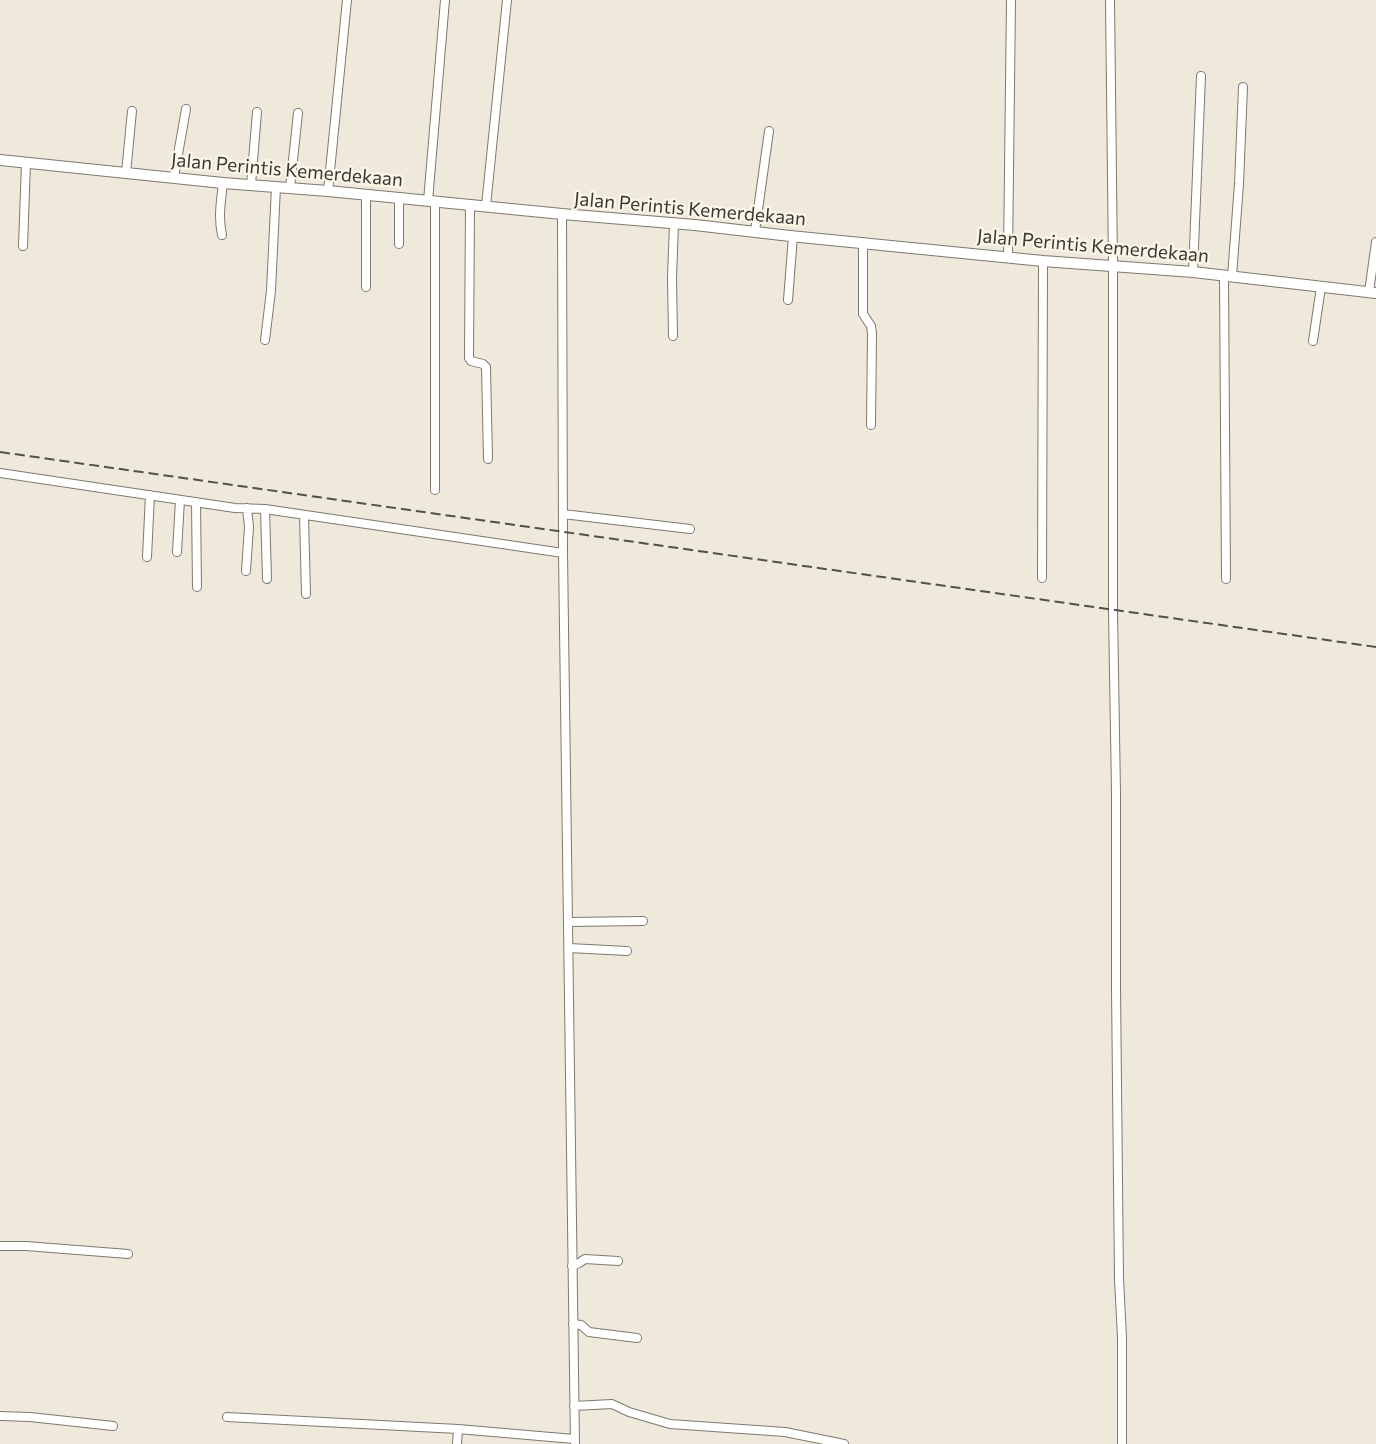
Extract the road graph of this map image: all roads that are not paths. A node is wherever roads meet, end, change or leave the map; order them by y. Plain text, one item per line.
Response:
1 (347, 0) edge
2 (446, 0) edge
3 (507, 0) edge
4 (1011, 0) edge
5 (1110, 0) edge
6 (1201, 76) dead end
7 (1243, 87) dead end
8 (186, 109) dead end
9 (132, 111) dead end
10 (257, 112) dead end
11 (298, 113) dead end
12 (769, 131) dead end
13 (0, 160) edge
14 (26, 162) junction
15 (126, 173) junction
16 (174, 177) junction
17 (223, 183) junction
18 (251, 185) junction
19 (276, 187) junction
20 (290, 188) junction
21 (328, 191) junction
22 (366, 194) junction
23 (399, 198) junction
24 (432, 201) junction
25 (470, 204) junction
26 (486, 206) junction
27 (562, 214) junction
28 (674, 223) junction
29 (755, 231) junction
30 (222, 235) dead end
31 (794, 236) junction
32 (863, 242) junction
33 (1376, 242) edge
34 (399, 244) dead end
35 (24, 246) dead end
36 (1008, 257) junction
37 (1042, 261) junction
38 (1113, 266) junction
39 (1193, 272) junction
40 (1228, 276) junction
41 (366, 287) dead end
42 (1321, 287) junction
43 (1372, 292) edge
44 (788, 300) dead end
45 (673, 336) dead end
46 (265, 340) dead end
47 (1314, 341) dead end
48 (872, 425) dead end
49 (488, 459) dead end
50 (0, 473) edge
51 (435, 490) dead end
52 (150, 495) junction
53 (180, 500) junction
54 (196, 502) junction
55 (247, 508) junction
56 (265, 509) junction
57 (563, 514) junction
58 (304, 516) junction
59 (690, 529) dead end
60 (177, 552) dead end
61 (563, 553) junction
62 (148, 557) dead end
63 (246, 571) dead end
64 (1042, 578) dead end
65 (267, 579) dead end
66 (1226, 579) dead end
67 (197, 587) dead end
68 (306, 594) dead end
69 (643, 921) dead end
70 (569, 922) junction
71 (569, 948) junction
72 (628, 951) dead end
73 (0, 1246) edge
74 (128, 1254) dead end
75 (618, 1261) dead end
76 (572, 1266) junction
77 (573, 1324) junction
78 (637, 1338) dead end
79 (574, 1406) junction
80 (0, 1416) edge
81 (227, 1417) dead end
82 (113, 1426) dead end
83 (458, 1429) junction
84 (574, 1442) edge
85 (457, 1444) edge
86 (844, 1444) edge
87 (1122, 1444) edge

1 - 21 street
2 - 24 street
3 - 26 street
4 - 36 street
5 - 38 street
6 - 39 street
7 - 40 street
8 - 16 street
9 - 15 street
10 - 18 street
11 - 20 street
12 - 29 street
13 - 14 street, Jalan Perintis Kemerdekaan
14 - 15 street, Jalan Perintis Kemerdekaan
14 - 35 street
15 - 16 street, Jalan Perintis Kemerdekaan
16 - 17 street, Jalan Perintis Kemerdekaan
17 - 18 street, Jalan Perintis Kemerdekaan
17 - 30 street
18 - 19 street, Jalan Perintis Kemerdekaan
19 - 20 street, Jalan Perintis Kemerdekaan
19 - 46 street
20 - 21 street, Jalan Perintis Kemerdekaan
21 - 22 street, Jalan Perintis Kemerdekaan
22 - 23 street, Jalan Perintis Kemerdekaan
22 - 41 street
23 - 24 street, Jalan Perintis Kemerdekaan
23 - 34 street
24 - 25 street, Jalan Perintis Kemerdekaan
24 - 51 street
25 - 26 street, Jalan Perintis Kemerdekaan
25 - 49 street
26 - 27 street, Jalan Perintis Kemerdekaan
27 - 28 street, Jalan Perintis Kemerdekaan
27 - 57 street
28 - 29 street, Jalan Perintis Kemerdekaan
28 - 45 street
29 - 31 street, Jalan Perintis Kemerdekaan
31 - 32 street, Jalan Perintis Kemerdekaan
31 - 44 street
32 - 36 street, Jalan Perintis Kemerdekaan
32 - 48 street
33 - 43 street
36 - 37 street, Jalan Perintis Kemerdekaan
37 - 38 street, Jalan Perintis Kemerdekaan
37 - 64 street
38 - 39 street, Jalan Perintis Kemerdekaan
38 - 87 street
39 - 40 street, Jalan Perintis Kemerdekaan
40 - 42 street, Jalan Perintis Kemerdekaan
40 - 66 street
42 - 43 street, Jalan Perintis Kemerdekaan
42 - 47 street
50 - 52 street
52 - 53 street
52 - 62 street
53 - 54 street
53 - 60 street
54 - 55 street
54 - 67 street
55 - 56 street
55 - 63 street
56 - 58 street
56 - 65 street
57 - 59 street
57 - 61 street
58 - 61 street
58 - 68 street
61 - 70 street
69 - 70 street
70 - 71 street
71 - 72 street
71 - 76 street
73 - 74 street
75 - 76 street
76 - 77 street
77 - 78 street
77 - 79 street
79 - 84 street
79 - 86 street
80 - 82 street
81 - 83 street
83 - 84 street
83 - 85 street

